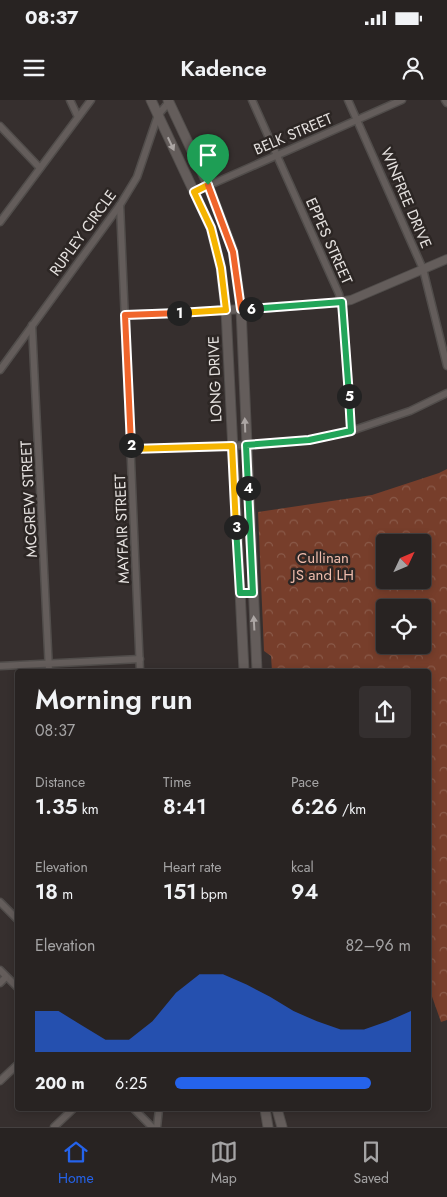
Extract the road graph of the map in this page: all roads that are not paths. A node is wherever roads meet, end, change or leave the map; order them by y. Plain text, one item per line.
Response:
1 (70, 100) edge
2 (91, 100) edge
3 (151, 100) edge
4 (252, 100) edge
5 (348, 100) edge
6 (402, 100) edge
7 (169, 101) edge
8 (158, 115) junction
9 (78, 117) junction
10 (358, 120) junction
11 (0, 126) edge
12 (277, 154) junction
13 (40, 168) junction
14 (208, 185) junction
15 (194, 192) junction
16 (120, 205) junction
17 (0, 222) edge
18 (447, 259) edge
19 (423, 269) junction
20 (342, 302) junction
21 (241, 309) junction
22 (226, 310) junction
23 (125, 315) junction
24 (32, 325) junction
25 (447, 366) edge
26 (0, 370) edge
27 (228, 372) junction
28 (243, 373) junction
29 (447, 393) edge
30 (351, 431) junction
31 (246, 445) junction
32 (232, 446) junction
33 (131, 449) junction
34 (249, 514) junction
35 (236, 515) junction
36 (240, 593) junction
37 (253, 593) junction
38 (140, 659) junction
39 (49, 663) junction
40 (0, 666) edge
41 (49, 669) edge
42 (140, 669) edge
43 (244, 669) edge
44 (257, 669) edge
45 (0, 902) edge
46 (15, 917) edge
47 (0, 970) edge
48 (6, 977) junction
49 (0, 983) edge
50 (15, 985) edge
51 (15, 1067) edge
52 (0, 1081) edge
53 (71, 1111) edge
54 (136, 1111) edge
55 (159, 1111) edge
56 (264, 1111) edge
57 (278, 1111) edge
58 (54, 1127) edge
59 (152, 1127) edge
60 (157, 1127) edge
61 (268, 1127) edge
62 (282, 1127) edge

1 - 9 street
2 - 9 street
3 - 8 main road, LONG DRIVE
4 - 12 street, EPPES STREET
5 - 10 street, WINFREE DRIVE
6 - 10 street, BELK STREET
7 - 8 street, RUPLEY CIRCLE
7 - 14 main road, LONG DRIVE
8 -> 15 main road, LONG DRIVE
8 - 16 street, RUPLEY CIRCLE
9 - 13 street
10 - 12 street, BELK STREET
10 - 19 street, WINFREE DRIVE
11 - 13 street
12 - 14 street, BELK STREET
12 - 20 street, EPPES STREET
13 - 17 street
14 - 15 street, BELK STREET
14 - 21 main road, LONG DRIVE
15 - 22 main road, LONG DRIVE
16 - 23 street, MAYFAIR STREET
16 - 24 street, RUPLEY CIRCLE
18 - 19 street
19 - 20 street
19 - 25 street, WINFREE DRIVE
20 - 21 street
20 - 30 street, EPPES STREET
21 - 22 street
21 - 28 main road, LONG DRIVE
22 - 23 street
22 - 27 main road, LONG DRIVE
23 - 33 street, MAYFAIR STREET
24 - 26 street, RUPLEY CIRCLE
24 - 39 street, MCGREW STREET
27 - 28 main road
27 - 32 main road, LONG DRIVE
31 -> 28 main road, LONG DRIVE
29 - 30 street
30 - 31 street
31 - 32 street
31 - 34 main road, LONG DRIVE
32 - 33 street
32 - 35 main road, LONG DRIVE
33 - 38 street, MAYFAIR STREET
34 - 35 main road
34 - 37 main road, LONG DRIVE
35 - 36 main road, LONG DRIVE
36 - 37 main road
36 - 43 main road, LONG DRIVE
44 -> 37 main road, LONG DRIVE
38 - 39 street
38 - 42 street, MAYFAIR STREET
39 - 40 street
39 - 41 street, MCGREW STREET
45 - 46 street
47 - 48 street
48 - 49 street
48 - 50 street
51 - 52 street
53 - 58 street
54 - 59 street
55 - 60 street
56 - 61 main road
57 - 62 main road

